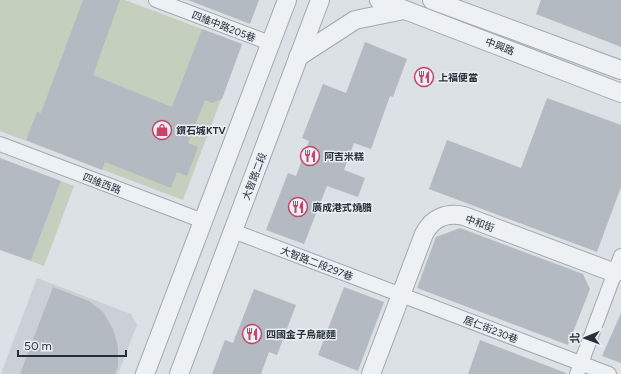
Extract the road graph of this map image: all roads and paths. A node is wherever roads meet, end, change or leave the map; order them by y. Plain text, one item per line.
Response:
1 (156, 0) edge
2 (287, 0) edge
3 (320, 0) edge
4 (379, 0) edge
5 (432, 0) edge
6 (404, 10) junction
7 (270, 43) junction
8 (298, 57) junction
9 (621, 70) edge
10 (621, 93) edge
11 (0, 144) edge
12 (203, 221) junction
13 (233, 231) junction
14 (621, 256) edge
15 (618, 274) edge
16 (401, 295) junction
17 (579, 369) edge
18 (146, 374) edge
19 (179, 374) edge
20 (371, 374) edge
21 (609, 374) edge

1 - 7 street, 四維中路205巷
2 - 7 street
3 - 8 street, 大智路二段
4 - 6 street, 中興路
5 - 9 street, 中興路
6 - 8 street
6 - 10 street, 中興路
7 - 12 street
8 - 13 street, 大智路二段
11 - 12 street, 四維西路
12 - 18 street
13 - 16 street, 大智路二段297巷
13 - 19 street, 大智路二段
14 - 15 street
15 - 16 street, 中和街
15 - 17 street
16 - 17 street, 居仁街230巷
16 - 20 street, 中和街
17 - 21 street, 居仁街230巷

